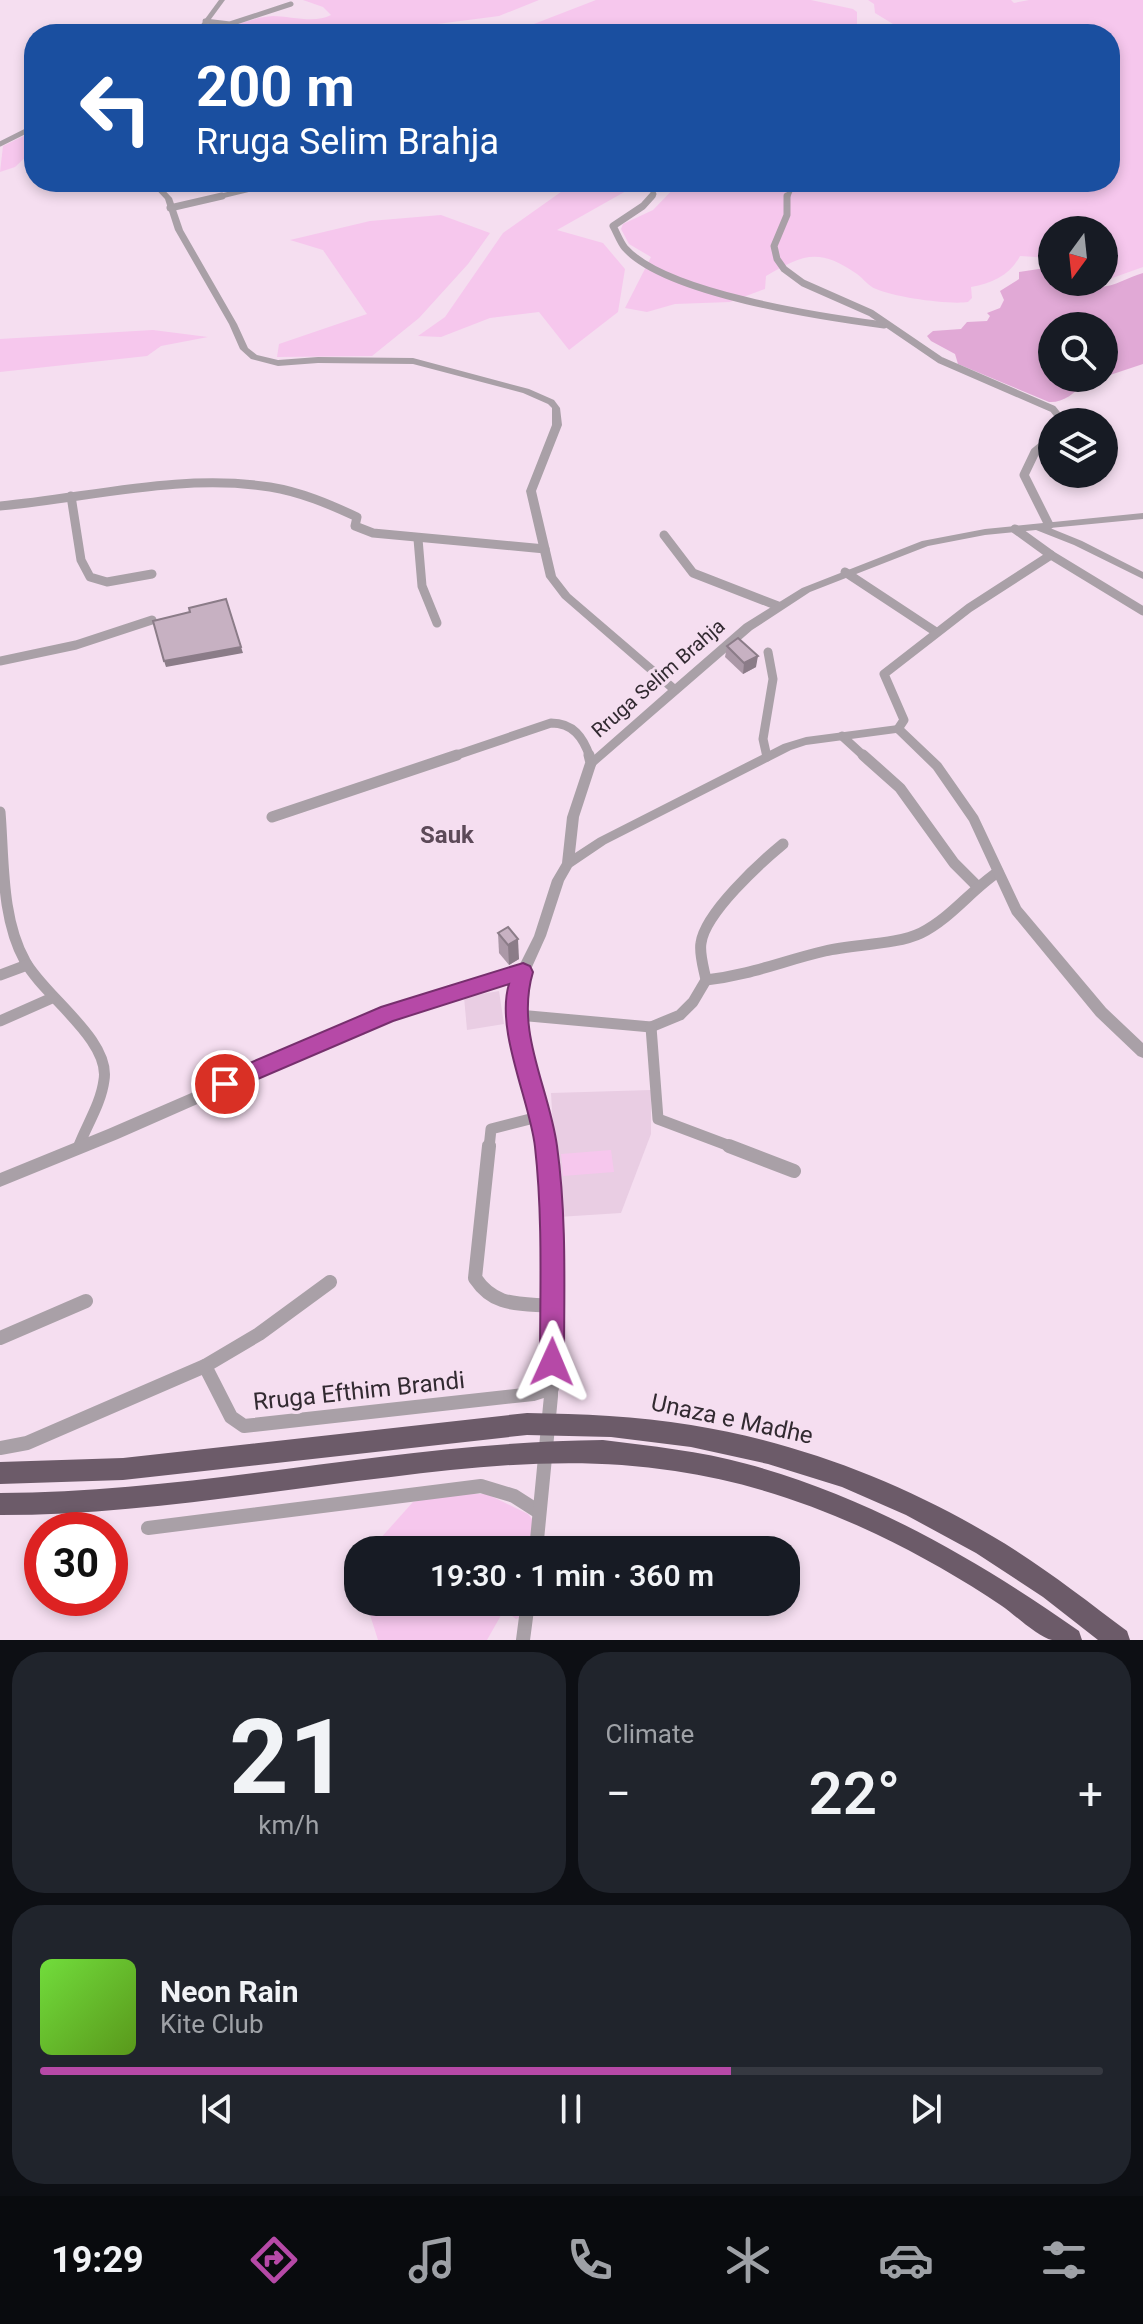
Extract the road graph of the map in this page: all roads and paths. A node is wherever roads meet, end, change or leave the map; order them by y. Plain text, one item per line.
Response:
1 (222, 0) edge
2 (291, 4) dead end
3 (205, 21) junction
4 (203, 24) edge
5 (218, 24) edge
6 (238, 24) edge
7 (24, 132) edge
8 (0, 144) edge
9 (163, 192) edge
10 (241, 192) edge
11 (653, 192) edge
12 (789, 192) edge
13 (237, 193) joint
14 (170, 208) junction
15 (890, 325) junction
16 (1051, 408) edge
17 (1038, 450) edge
18 (71, 496) junction
19 (0, 506) edge
20 (1143, 516) edge
21 (1049, 525) junction
22 (1037, 527) junction
23 (1015, 529) junction
24 (664, 535) dead end
25 (418, 539) junction
26 (545, 549) junction
27 (1051, 555) junction
28 (845, 572) junction
29 (152, 574) dead end
30 (1143, 576) edge
31 (778, 606) junction
32 (1143, 611) edge
33 (152, 620) edge
34 (437, 623) dead end
35 (936, 632) junction
36 (768, 652) dead end
37 (0, 661) edge
38 (673, 689) junction
39 (898, 729) junction
40 (842, 736) junction
41 (767, 757) junction
42 (591, 763) junction
43 (0, 812) edge
44 (272, 817) dead end
45 (783, 844) dead end
46 (2, 847) edge
47 (568, 864) junction
48 (998, 872) junction
49 (977, 886) junction
50 (4, 897) edge
51 (27, 965) junction
52 (523, 972) junction
53 (0, 975) edge
54 (706, 980) junction
55 (52, 998) junction
56 (518, 1015) junction
57 (0, 1021) edge
58 (651, 1027) junction
59 (1143, 1052) edge
60 (538, 1117) junction
61 (78, 1149) junction
62 (794, 1171) dead end
63 (0, 1180) edge
64 (330, 1282) dead end
65 (86, 1301) dead end
66 (553, 1306) junction
67 (0, 1338) edge
68 (205, 1366) junction
69 (552, 1392) junction
70 (0, 1448) edge
71 (0, 1473) edge
72 (540, 1504) junction
73 (1, 1505) edge
74 (148, 1528) dead end
75 (537, 1536) edge
76 (526, 1616) edge
77 (523, 1640) edge
78 (1070, 1640) edge
79 (1118, 1640) edge

1 - 3 street
2 - 6 street
3 - 4 street
3 - 5 street
7 - 8 street
9 - 14 street
10 - 13 street
11 - 15 street
12 - 15 street
13 - 14 street
14 - 26 street
15 - 16 street
17 - 21 street
18 - 19 street
18 - 25 street
18 - 29 street
20 - 21 street, Rruga Selim Brahja
21 - 22 street, Rruga Selim Brahja
22 - 23 street, Rruga Selim Brahja
22 - 30 street
23 - 27 street
23 - 28 street, Rruga Selim Brahja
24 - 31 street
25 - 26 street
25 - 34 street
26 - 38 street
27 - 32 street
27 - 35 street
28 - 31 street, Rruga Selim Brahja
28 - 35 street
31 - 38 street, Rruga Selim Brahja
33 - 37 street
35 - 39 street
36 - 41 street
38 - 42 street, Rruga Selim Brahja
39 - 40 street
39 - 48 street
40 - 41 street
40 - 49 street
41 - 47 street
42 - 44 street
42 - 47 street, Rruga Selim Brahja
43 - 46 street
45 - 54 street
46 - 50 street
47 - 52 street, Rruga Selim Brahja
48 - 49 street
48 - 59 street
49 - 54 street
50 - 51 street
51 - 53 street
51 - 55 street
52 - 56 street
52 - 61 street
54 - 58 street
55 - 57 street
55 - 61 street
56 - 58 street
56 - 60 street
58 - 62 street
60 - 66 street
60 - 66 street
61 - 63 street
64 - 68 street
65 - 67 street
66 - 69 street
68 - 69 street, Rruga Efthim Brandi
68 - 70 street
69 - 72 street
71 - 79 highway, Unaza e Madhe
72 - 74 street
72 - 75 street
73 - 78 highway
76 - 77 street

